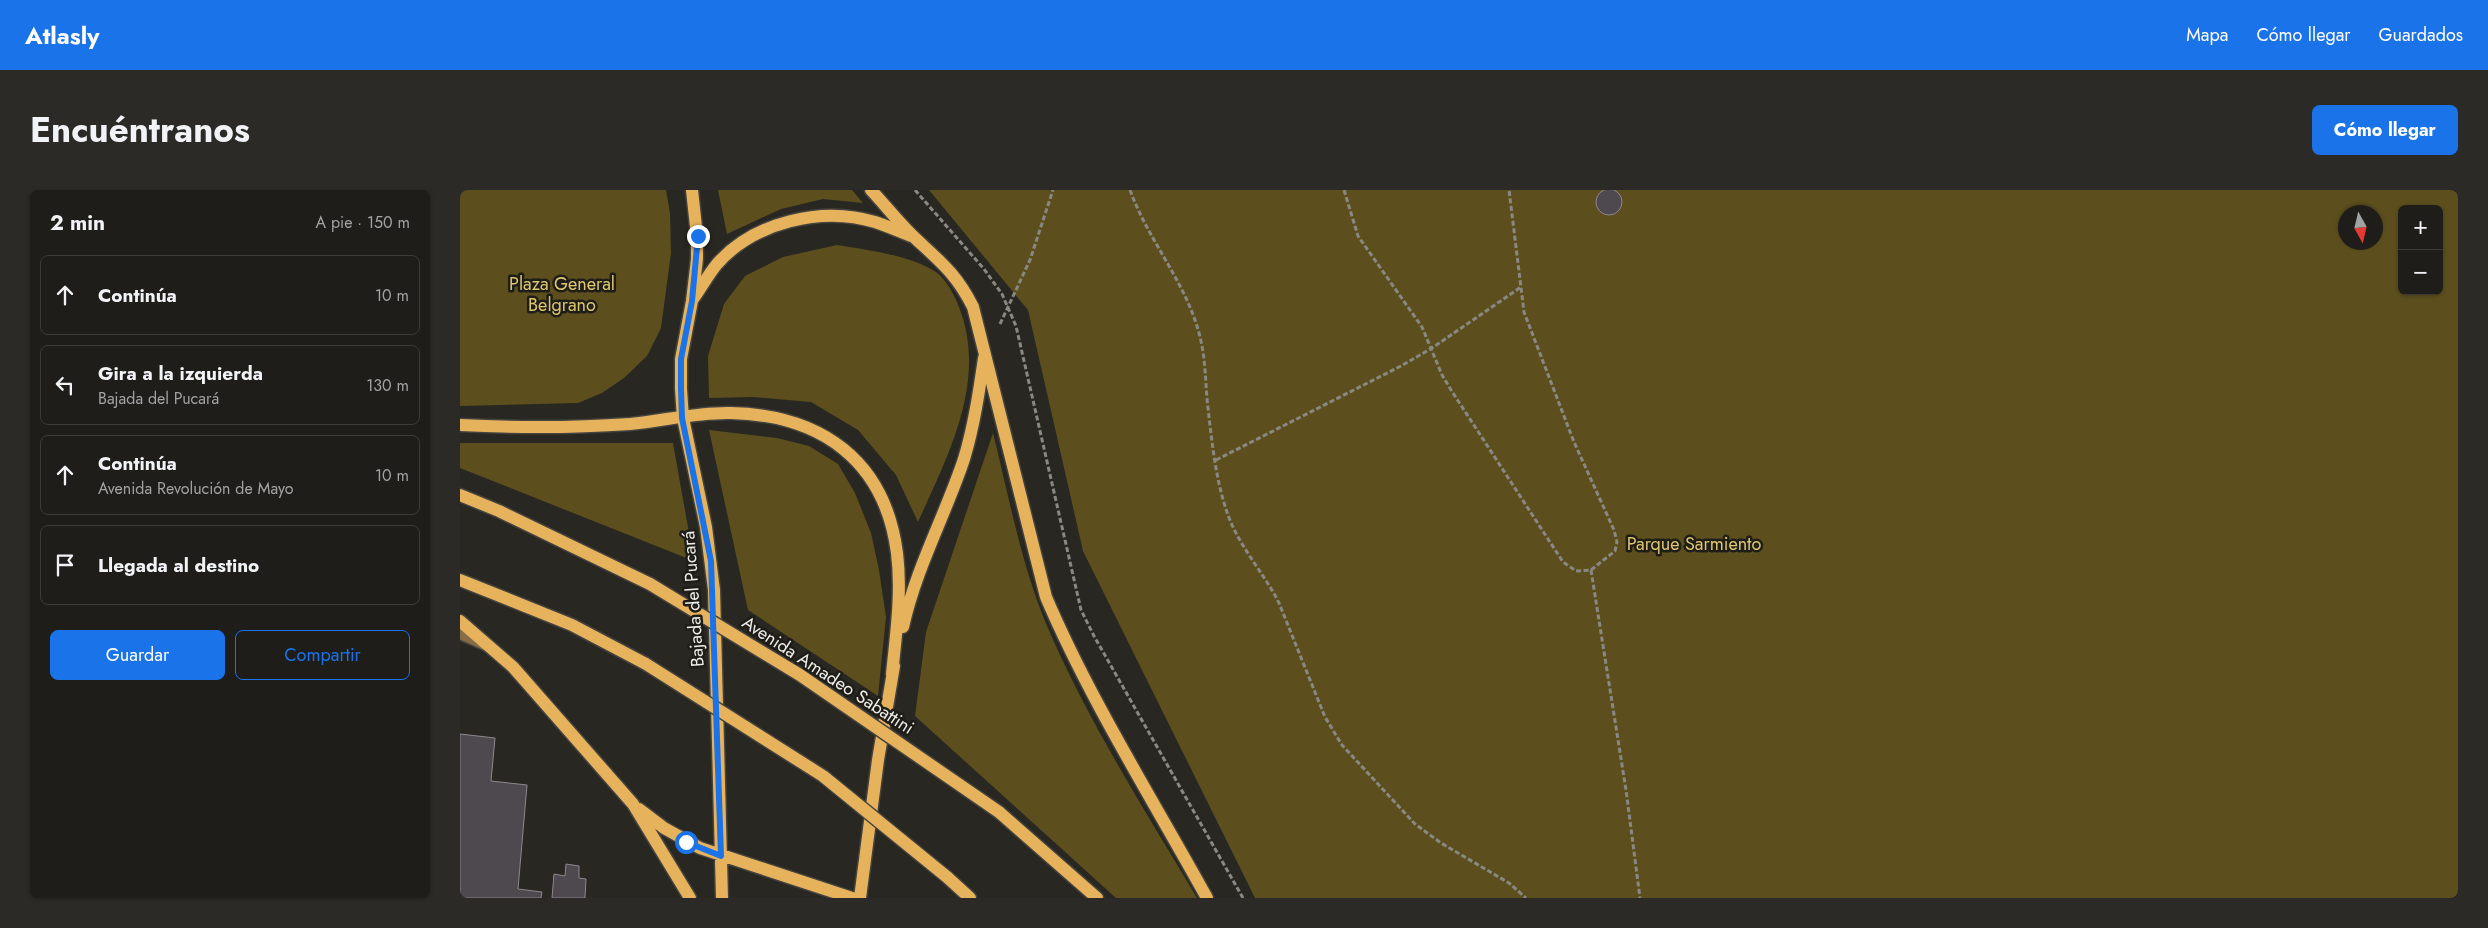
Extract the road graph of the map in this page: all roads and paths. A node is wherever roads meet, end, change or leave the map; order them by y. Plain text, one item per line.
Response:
1 (692, 190) edge
2 (871, 190) edge
3 (915, 190) edge
4 (1053, 190) edge
5 (1130, 190) edge
6 (1344, 190) edge
7 (1509, 190) edge
8 (915, 238) junction
9 (1521, 288) junction
10 (692, 301) junction
11 (1009, 308) junction
12 (1432, 348) junction
13 (985, 350) junction
14 (682, 418) junction
15 (460, 425) edge
16 (1216, 460) junction
17 (460, 495) edge
18 (1591, 570) junction
19 (460, 580) edge
20 (460, 621) edge
21 (460, 634) edge
22 (492, 648) junction
23 (892, 674) junction
24 (633, 804) junction
25 (721, 856) junction
26 (690, 898) edge
27 (722, 898) edge
28 (852, 898) edge
29 (860, 898) edge
30 (970, 898) edge
31 (1097, 898) edge
32 (1208, 898) edge
33 (1243, 898) edge
34 (1526, 898) edge
35 (1640, 898) edge

1 - 10 main road, Bajada del Pucará
2 - 8 main road
3 - 11 path
4 - 11 path
5 - 16 path
6 - 12 path
7 - 9 path
8 - 10 main road
8 - 13 main road
9 - 12 path
9 - 18 path
10 - 14 main road, Bajada del Pucará
11 - 13 path
11 - 33 path
12 - 16 path
12 - 18 path
13 - 23 main road
13 - 32 main road
14 - 15 main road
14 - 23 main road
14 - 25 main road, Bajada del Pucará
16 - 34 path
17 - 31 main road, Avenida Amadeo Sabattini, bridge
18 - 35 path
19 - 30 main road, bridge
20 - 22 main road
21 - 22 street
22 - 24 main road
23 - 29 main road
24 - 25 main road
24 - 26 main road
25 - 27 main road, Bajada del Pucará
25 - 28 main road

